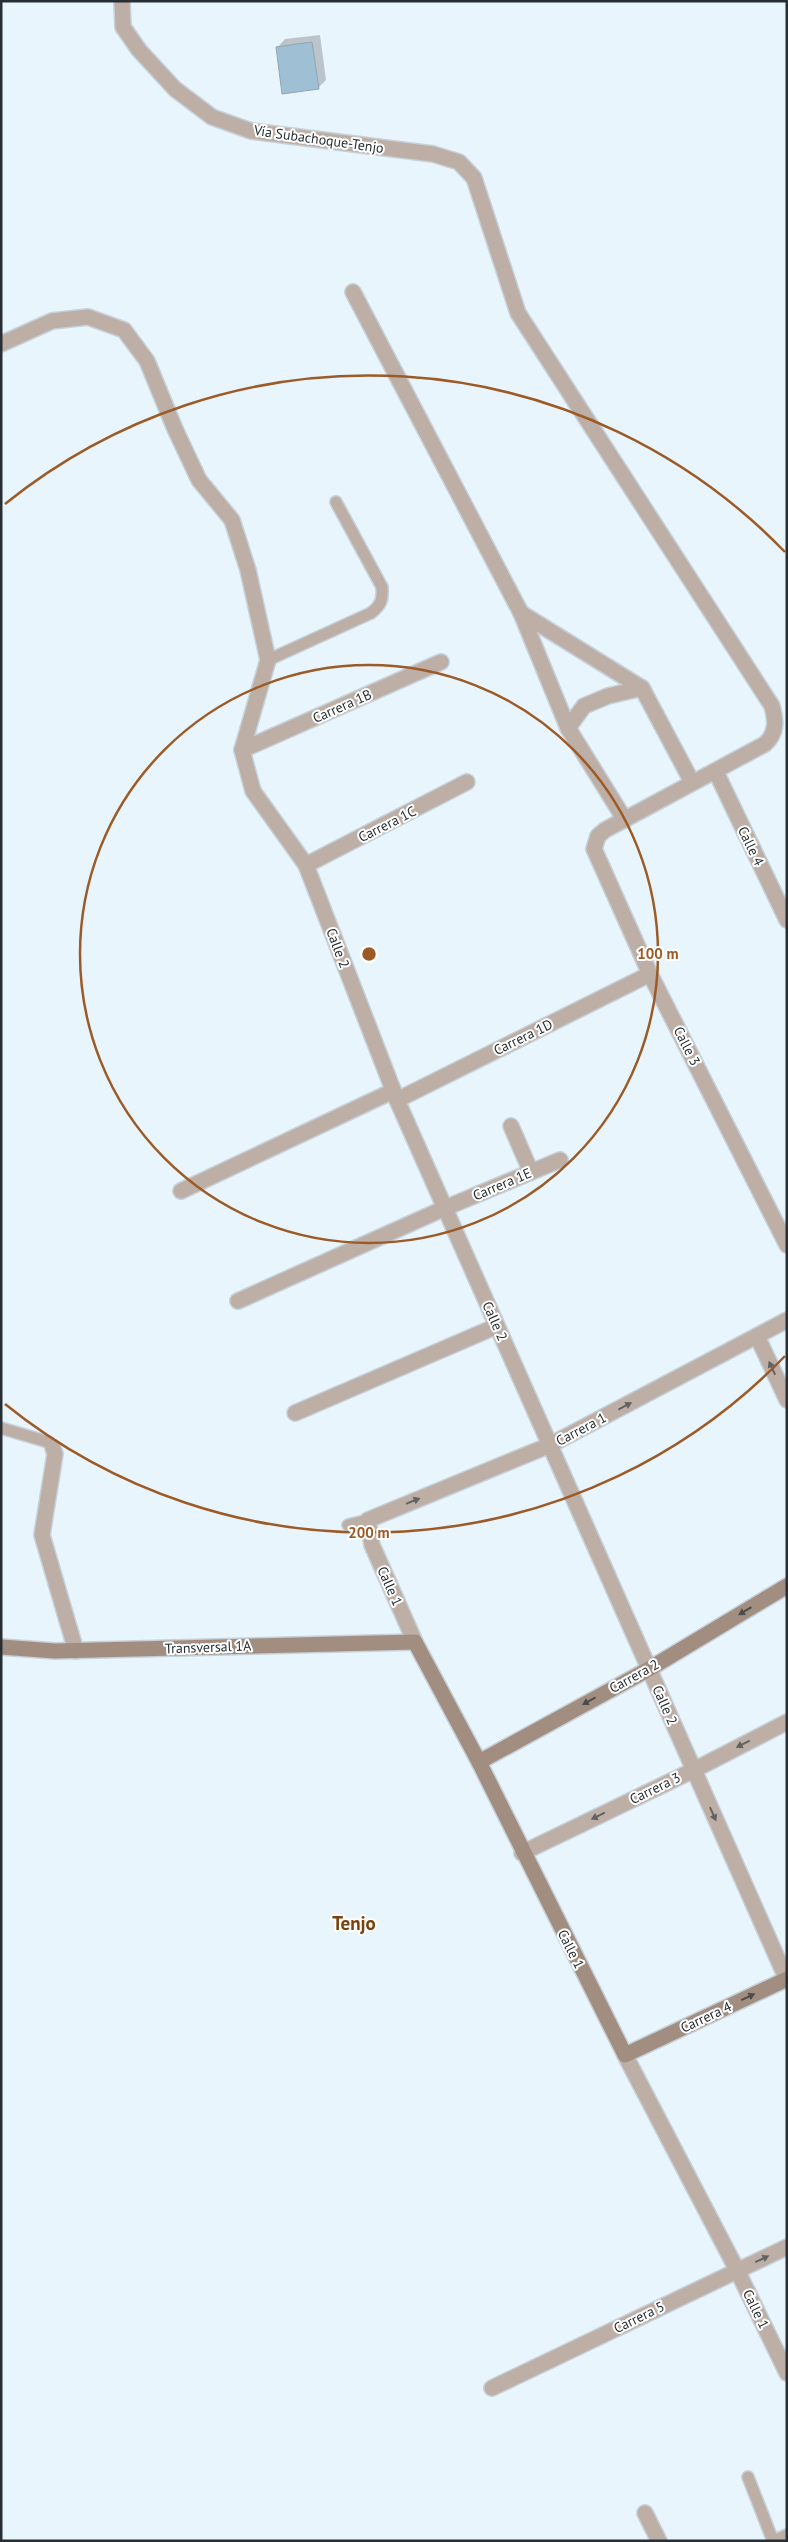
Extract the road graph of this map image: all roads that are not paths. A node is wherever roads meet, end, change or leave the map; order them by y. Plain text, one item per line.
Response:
1 (122, 1) edge
2 (353, 292) dead end
3 (1, 344) edge
4 (336, 502) dead end
5 (521, 613) junction
6 (268, 660) junction
7 (441, 662) dead end
8 (642, 688) junction
9 (568, 728) junction
10 (242, 750) junction
11 (716, 772) junction
12 (467, 782) dead end
13 (692, 782) junction
14 (625, 820) junction
15 (306, 865) junction
16 (787, 920) edge
17 (650, 974) junction
18 (395, 1095) junction
19 (511, 1126) dead end
20 (560, 1160) dead end
21 (531, 1172) junction
22 (181, 1191) dead end
23 (445, 1208) junction
24 (787, 1245) edge
25 (238, 1301) dead end
26 (787, 1320) edge
27 (497, 1326) junction
28 (758, 1336) junction
29 (787, 1400) edge
30 (295, 1413) dead end
31 (1, 1428) edge
32 (550, 1445) junction
33 (53, 1448) joint
34 (368, 1520) junction
35 (348, 1525) dead end
36 (787, 1586) edge
37 (415, 1642) junction
38 (1, 1647) edge
39 (76, 1650) junction
40 (649, 1669) junction
41 (787, 1722) edge
42 (479, 1762) junction
43 (694, 1770) junction
44 (522, 1853) junction
45 (787, 1979) edge
46 (625, 2055) junction
47 (787, 2247) edge
48 (737, 2270) junction
49 (787, 2373) edge
50 (492, 2388) dead end
51 (748, 2477) dead end
52 (646, 2512) dead end
53 (787, 2537) edge
54 (659, 2541) edge
55 (774, 2541) edge
56 (778, 2541) edge

1 - 11 street, Vía Subachoque-Tenjo
2 - 5 street
3 - 6 street
4 - 6 lane
5 - 8 street
5 - 9 street
6 - 10 street
7 - 10 street, Carrera 1B
8 - 9 street
8 - 13 street
9 - 14 street
10 - 15 street, Calle 2
11 - 13 street
11 - 16 street, Calle 4
12 - 15 street, Carrera 1C
13 - 14 street
14 - 17 street, Calle 3
15 - 18 street, Calle 2
17 - 18 street, Carrera 1D
17 - 24 street, Calle 3
18 - 22 street, Carrera 1D
18 - 23 street, Calle 2
19 - 21 street
20 - 21 street, Carrera 1E
21 - 23 street, Carrera 1E
23 - 25 street, Carrera 1E
23 - 27 street, Calle 2
26 - 28 street, Carrera 1
27 - 30 street
27 - 32 street, Calle 2
29 -> 28 street
32 -> 28 street, Carrera 1
31 - 33 lane
34 -> 32 street, Carrera 1
32 - 40 street, Calle 2
33 - 39 street
34 - 35 lane
34 - 37 street, Calle 1
36 -> 40 main road, Carrera 2
37 - 39 main road, Transversal 1A
37 - 42 main road, Calle 1
38 - 39 main road, Transversal 1A
40 -> 42 main road, Carrera 2
40 - 43 street, Calle 2
41 -> 43 street, Carrera 3
42 - 44 main road, Calle 1
43 -> 44 street, Carrera 3
43 -> 45 street, Calle 2
44 - 46 main road, Calle 1
46 -> 45 main road, Carrera 4
46 - 48 street, Calle 1
48 -> 47 street, Carrera 5
48 - 49 street, Calle 1
48 - 50 street, Carrera 5
51 - 55 lane
52 - 54 street
53 - 56 street

